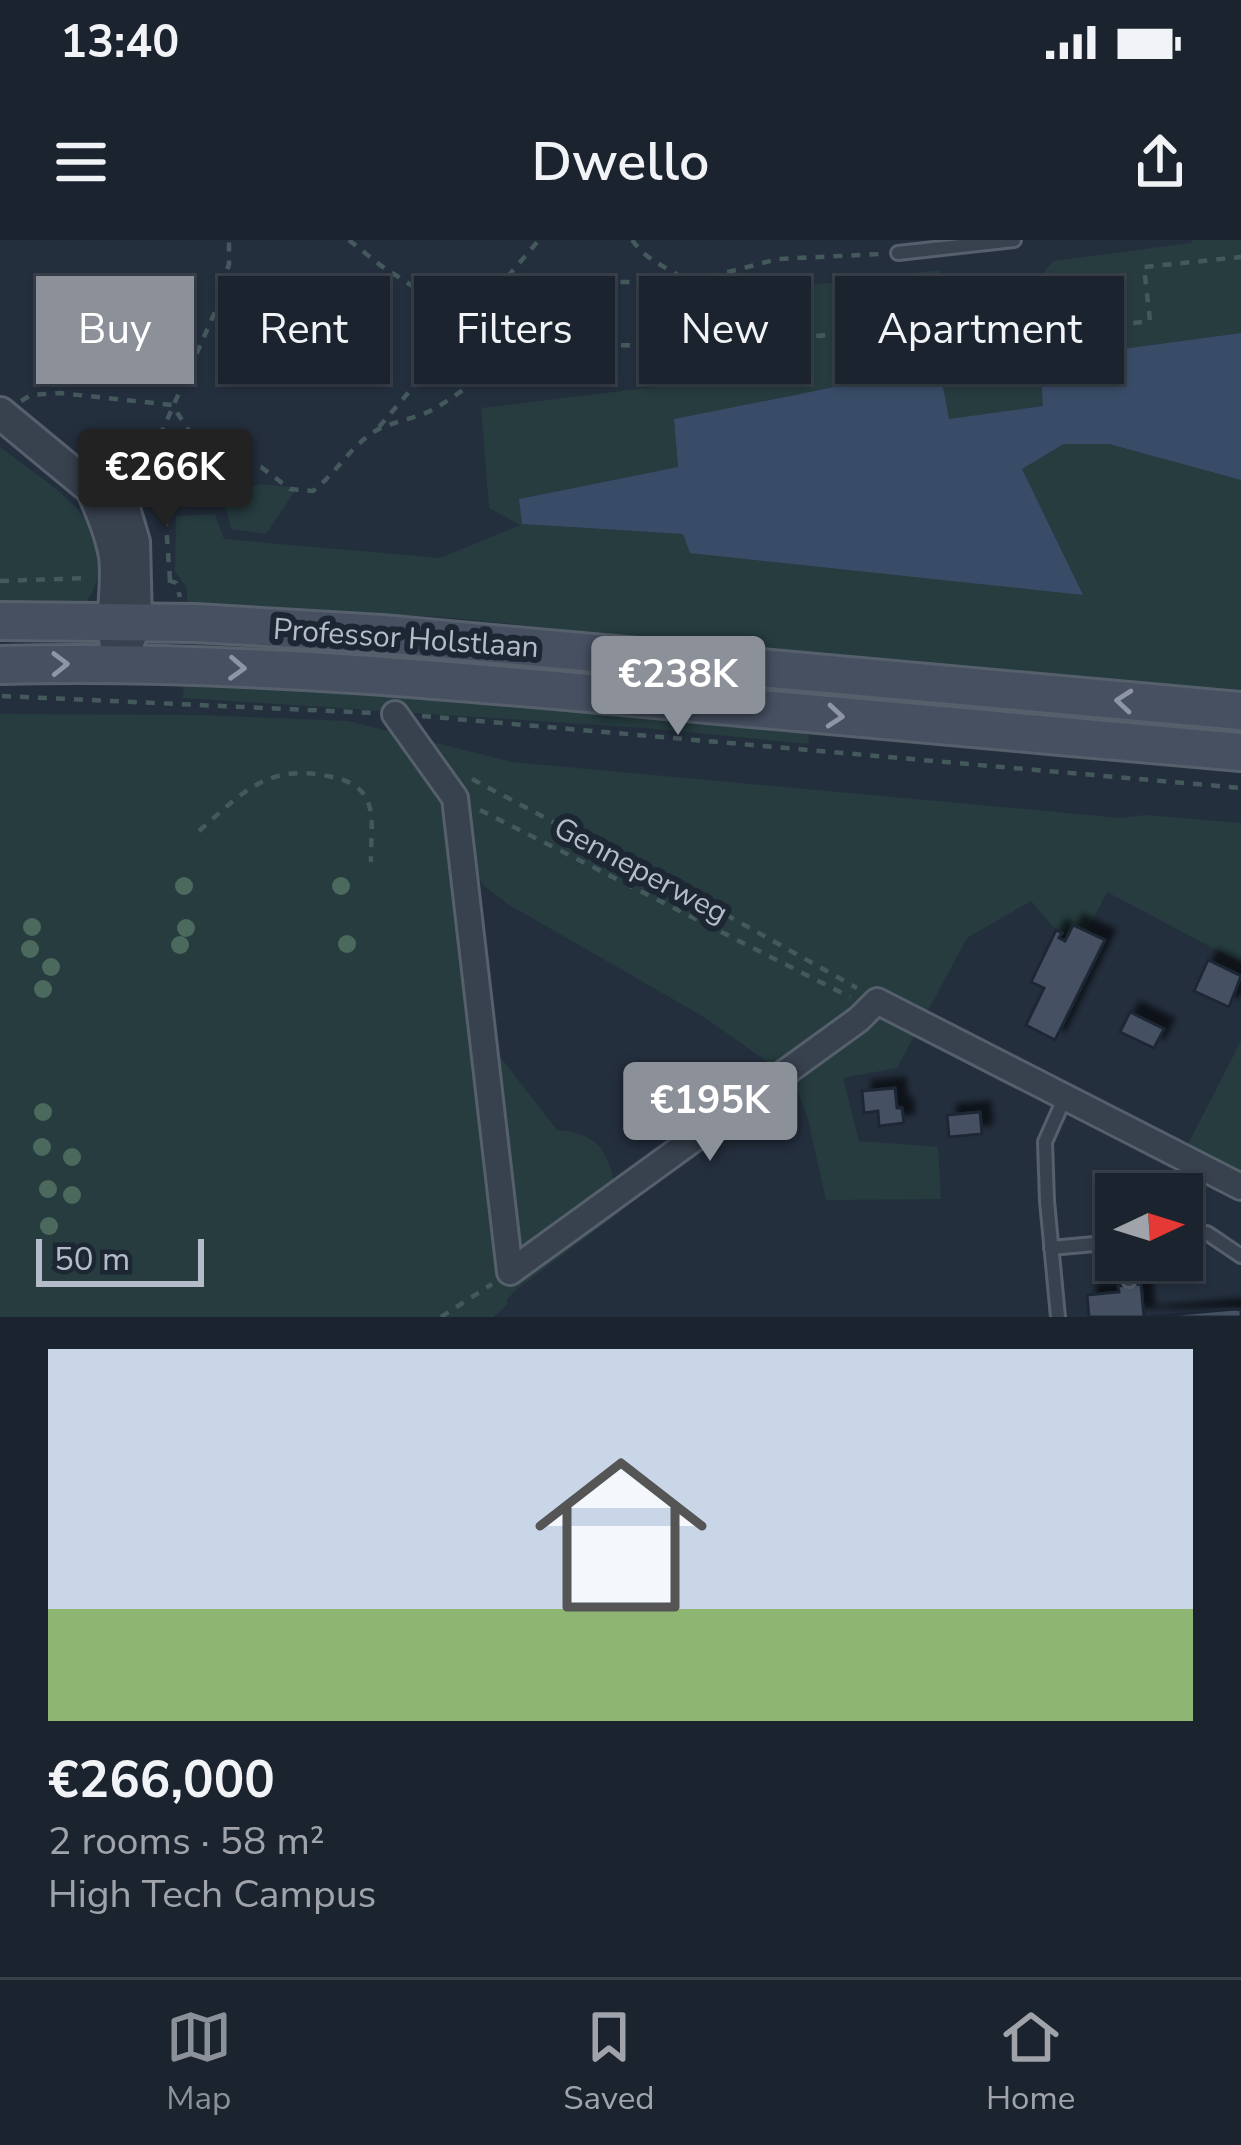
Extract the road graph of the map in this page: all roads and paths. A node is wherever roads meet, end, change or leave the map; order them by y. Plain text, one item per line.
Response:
1 (229, 240) edge
2 (349, 240) edge
3 (539, 240) edge
4 (632, 240) edge
5 (1014, 240) edge
6 (898, 253) joint
7 (1241, 257) edge
8 (506, 276) edge
9 (679, 276) edge
10 (713, 276) edge
11 (414, 288) edge
12 (811, 337) edge
13 (639, 345) edge
14 (415, 384) edge
15 (172, 405) junction
16 (0, 413) edge
17 (376, 430) junction
18 (198, 443) junction
19 (161, 453) junction
20 (94, 578) dead end
21 (150, 578) dead end
22 (170, 580) junction
23 (0, 581) edge
24 (180, 600) dead end
25 (0, 621) edge
26 (124, 622) junction
27 (120, 663) junction
28 (0, 665) edge
29 (0, 696) edge
30 (1241, 711) edge
31 (395, 714) joint
32 (437, 734) dead end
33 (1241, 752) edge
34 (462, 788) junction
35 (1241, 788) edge
36 (199, 831) dead end
37 (371, 862) dead end
38 (874, 1005) junction
39 (1065, 1097) junction
40 (1241, 1187) edge
41 (1203, 1233) edge
42 (1095, 1244) edge
43 (1051, 1248) junction
44 (1241, 1256) edge
45 (510, 1272) junction
46 (441, 1317) edge
47 (1058, 1317) edge

1 - 15 path
2 - 11 path
3 - 8 path
4 - 9 path
5 - 6 lane
6 - 10 path
7 - 12 path
13 - 17 path
14 - 17 path
15 - 16 path
15 - 18 path
15 - 19 path
16 - 26 street
17 - 18 path
18 - 19 path
19 - 22 path
20 - 23 path
21 - 22 path
22 - 24 path
25 - 26 main road, Professor Holstlaan
26 - 27 street
30 -> 26 main road, Professor Holstlaan
28 -> 27 main road, Professor Holstlaan
27 -> 33 main road, Professor Holstlaan
29 - 31 path
31 - 34 street
32 - 35 path
34 - 38 path
34 - 38 path, Genneperweg
34 - 45 street
36 - 37 path
38 - 39 street
38 - 45 street
39 - 40 street
39 - 43 lane
41 - 44 lane
42 - 43 lane
43 - 47 lane
45 - 46 path

